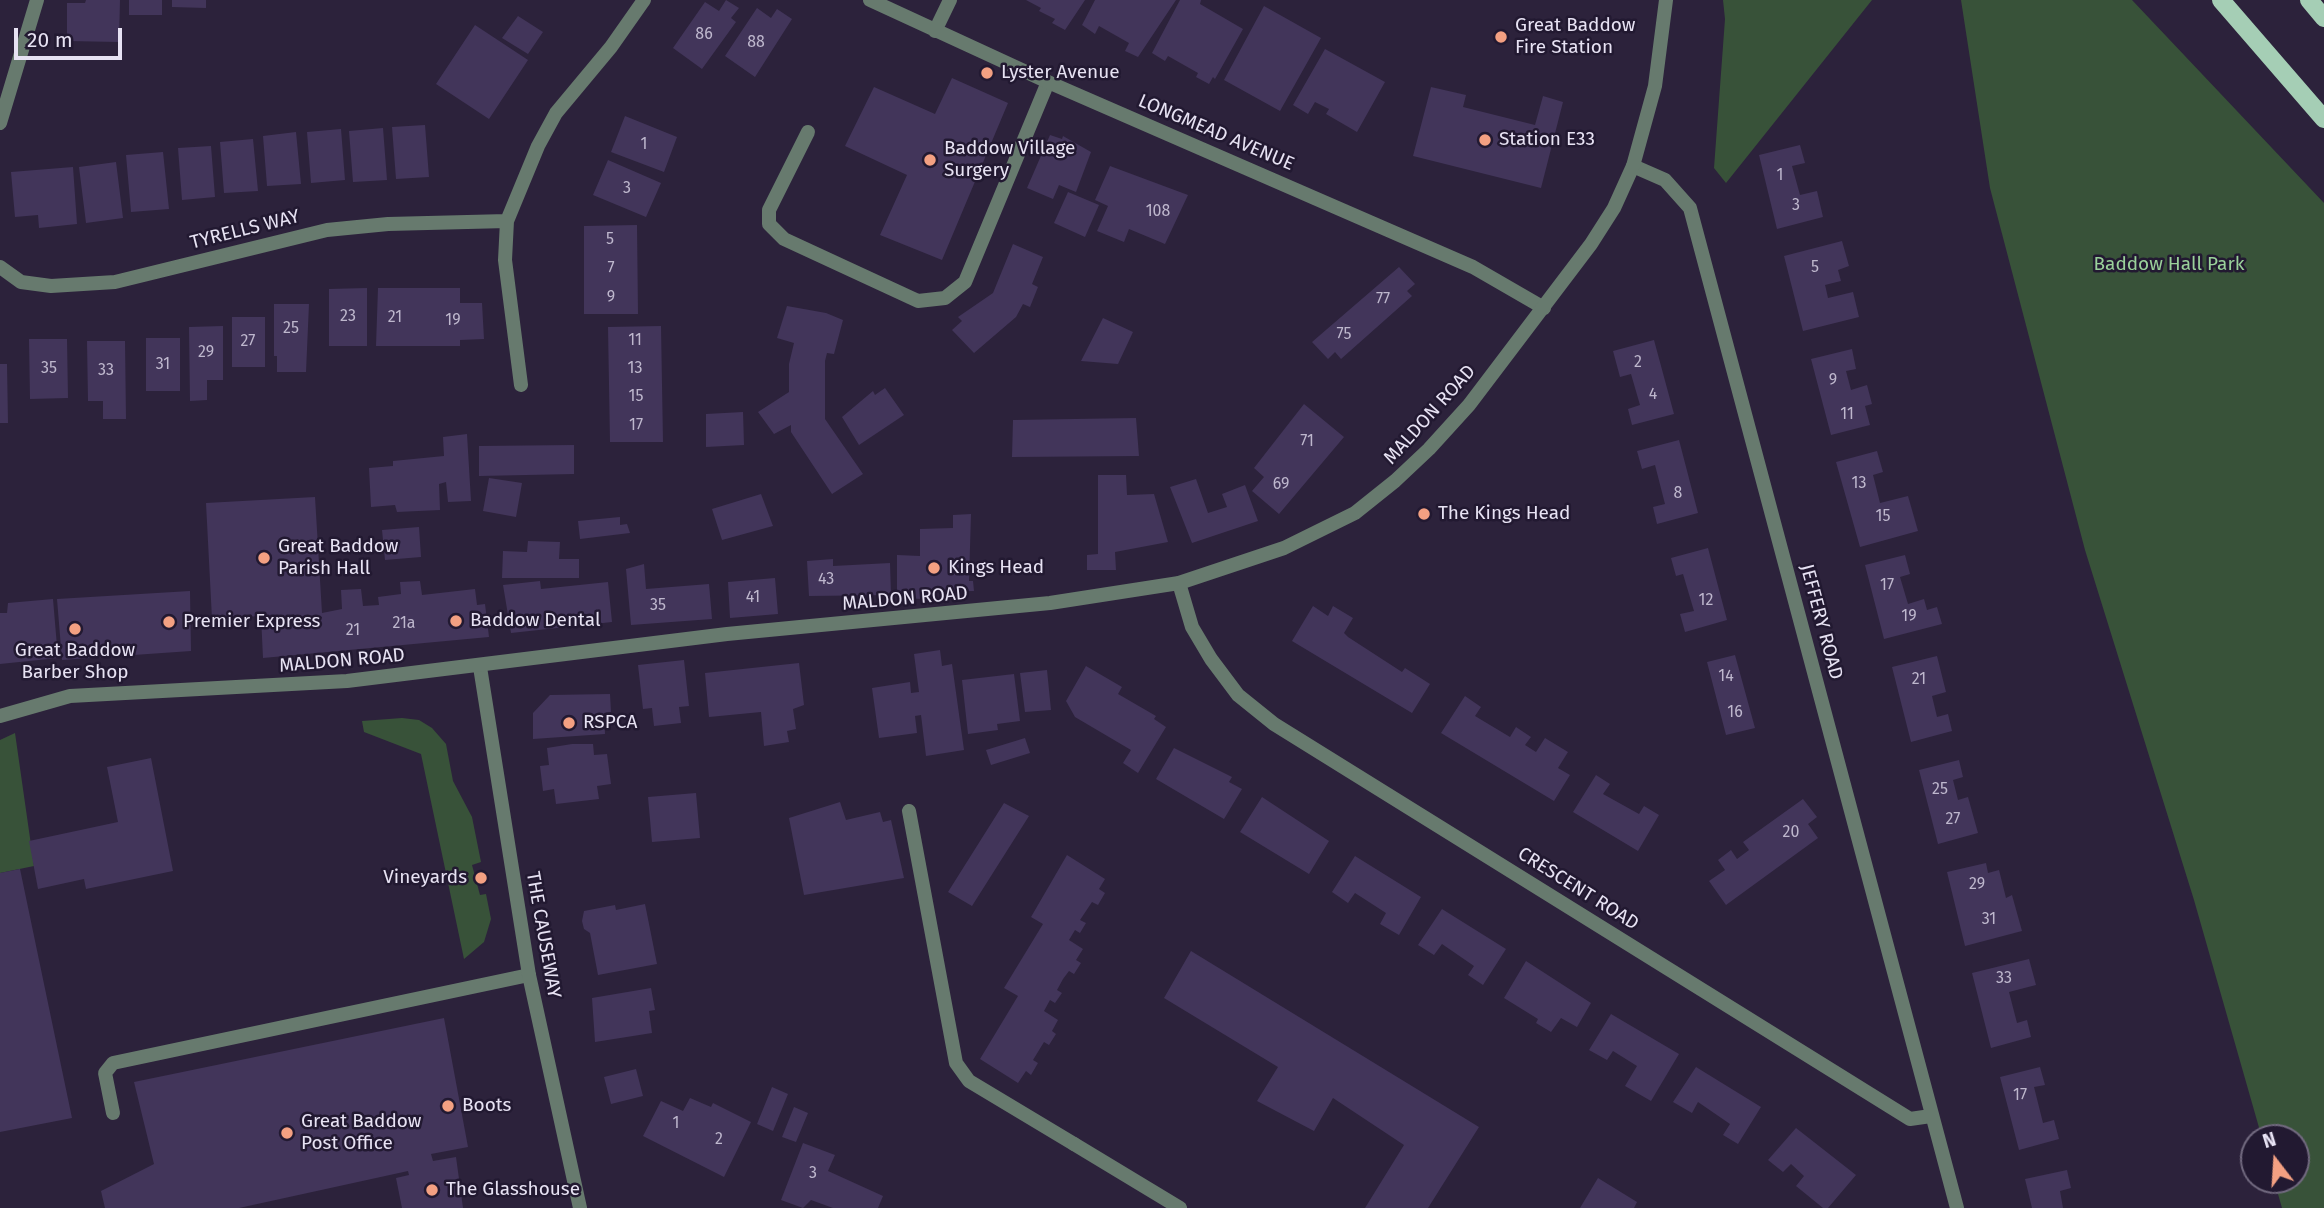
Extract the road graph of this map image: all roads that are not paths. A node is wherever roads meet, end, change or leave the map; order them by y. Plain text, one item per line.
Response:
1 (37, 0) edge
2 (644, 0) edge
3 (870, 0) edge
4 (950, 0) edge
5 (1666, 0) edge
6 (2221, 0) edge
7 (2309, 0) edge
8 (2324, 18) edge
9 (935, 31) junction
10 (1048, 82) junction
11 (2324, 119) edge
12 (0, 122) edge
13 (808, 132) dead end
14 (1633, 166) junction
15 (507, 221) junction
16 (0, 268) edge
17 (1544, 308) junction
18 (521, 385) dead end
19 (1179, 583) junction
20 (480, 667) junction
21 (0, 716) edge
22 (909, 811) dead end
23 (529, 975) junction
24 (113, 1113) dead end
25 (1931, 1116) junction
26 (580, 1208) edge
27 (1180, 1208) edge
28 (1957, 1208) edge

1 - 12 street
2 - 15 street
3 - 9 street, LONGMEAD AVENUE
4 - 9 street
5 - 14 street, MALDON ROAD
6 - 11 main road
7 - 8 main road
9 - 10 street, LONGMEAD AVENUE
10 - 13 street
10 - 17 street, LONGMEAD AVENUE
14 - 17 street, MALDON ROAD
14 - 25 street, JEFFERY ROAD
15 - 16 street, TYRELLS WAY
15 - 18 street
17 - 19 street, MALDON ROAD
19 - 20 street, MALDON ROAD
19 - 25 street, CRESCENT ROAD
20 - 21 street, MALDON ROAD
20 - 23 street, THE CAUSEWAY
22 - 27 street
23 - 24 street
23 - 26 street, THE CAUSEWAY
25 - 28 street

